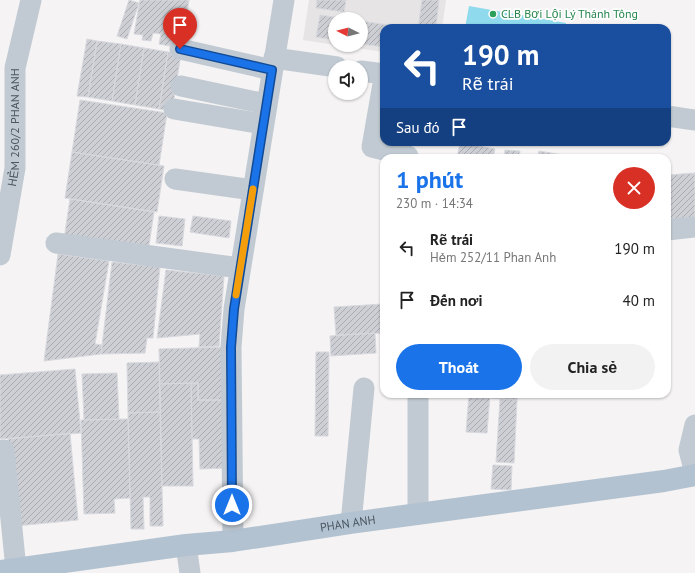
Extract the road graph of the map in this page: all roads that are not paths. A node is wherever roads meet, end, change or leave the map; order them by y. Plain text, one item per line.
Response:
1 (31, 0) edge
2 (284, 0) edge
3 (180, 49) dead end
4 (273, 64) junction
5 (328, 67) edge
6 (368, 72) edge
7 (380, 73) edge
8 (181, 86) dead end
9 (380, 101) edge
10 (174, 109) dead end
11 (265, 114) junction
12 (671, 117) edge
13 (695, 120) edge
14 (400, 154) edge
15 (175, 179) dead end
16 (252, 190) junction
17 (695, 227) edge
18 (671, 230) edge
19 (56, 243) dead end
20 (0, 255) edge
21 (240, 268) junction
22 (364, 388) dead end
23 (418, 398) edge
24 (695, 425) edge
25 (4, 450) dead end
26 (695, 474) edge
27 (418, 514) junction
28 (351, 523) junction
29 (233, 541) junction
30 (186, 544) junction
31 (8, 570) edge
32 (190, 573) edge

1 - 20 street, HẺM 260/2 PHAN ANH
2 - 4 street
3 - 4 street
4 - 5 street
4 - 11 street
6 - 7 street
8 - 11 street
9 - 14 street
10 - 11 street
11 - 16 street
12 - 13 street
15 - 16 street
16 - 21 street
17 - 18 street
19 - 21 street
21 - 29 street
22 - 28 street
23 - 27 street
24 - 26 street
25 - 31 street
26 - 27 main road, PHAN ANH
27 - 28 main road, PHAN ANH
28 - 29 main road, PHAN ANH
29 - 30 main road, PHAN ANH
30 - 31 main road, PHAN ANH
30 - 32 street

